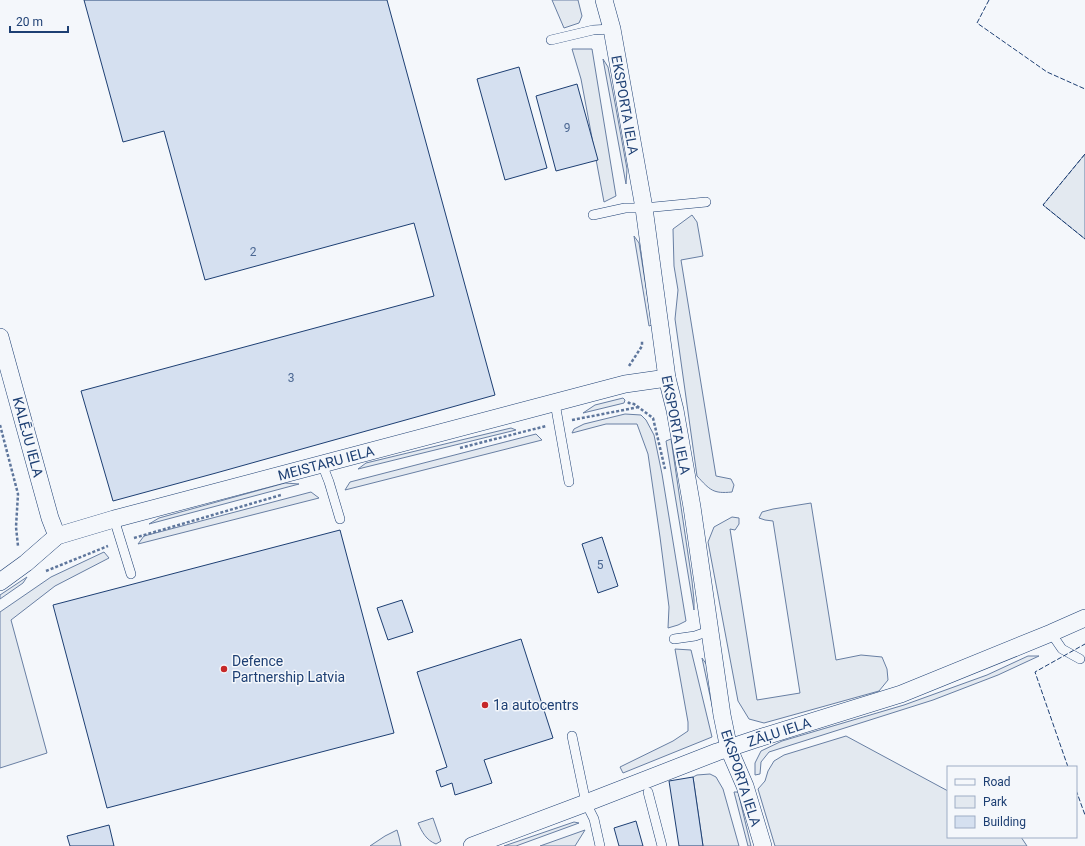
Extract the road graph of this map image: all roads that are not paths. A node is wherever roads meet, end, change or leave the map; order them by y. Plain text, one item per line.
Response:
1 (604, 0) edge
2 (612, 30) junction
3 (552, 40) dead end
4 (706, 202) dead end
5 (644, 208) junction
6 (593, 215) dead end
7 (0, 337) edge
8 (667, 378) junction
9 (555, 403) junction
10 (322, 464) junction
11 (570, 482) dead end
12 (114, 519) junction
13 (340, 519) dead end
14 (57, 536) junction
15 (131, 574) dead end
16 (0, 582) edge
17 (1085, 618) edge
18 (709, 631) junction
19 (1051, 633) junction
20 (674, 639) dead end
21 (1080, 659) dead end
22 (572, 736) dead end
23 (729, 749) junction
24 (648, 792) dead end
25 (586, 804) junction
26 (472, 846) edge
27 (600, 846) edge
28 (662, 846) edge
29 (763, 846) edge

1 - 2 street, EKSPORTA IELA
2 - 3 lane
2 - 5 street, EKSPORTA IELA
4 - 5 lane
5 - 6 lane
5 - 8 street, EKSPORTA IELA
7 - 14 street, KALĒJU IELA
8 - 9 street, MEISTARU IELA
8 - 18 street, EKSPORTA IELA
9 - 10 street, MEISTARU IELA
9 - 11 lane
10 - 12 street, MEISTARU IELA
10 - 13 lane
12 - 14 street, MEISTARU IELA
12 - 15 lane
14 - 16 street, MEISTARU IELA
17 - 19 street, ZĀĻU IELA
18 - 20 lane
18 - 23 street, EKSPORTA IELA
19 - 21 lane
19 - 23 street, ZĀĻU IELA
22 - 25 lane
23 - 25 street, ZĀĻU IELA
23 - 29 street, EKSPORTA IELA
24 - 28 lane
25 - 26 street, ZĀĻU IELA
25 - 27 lane

